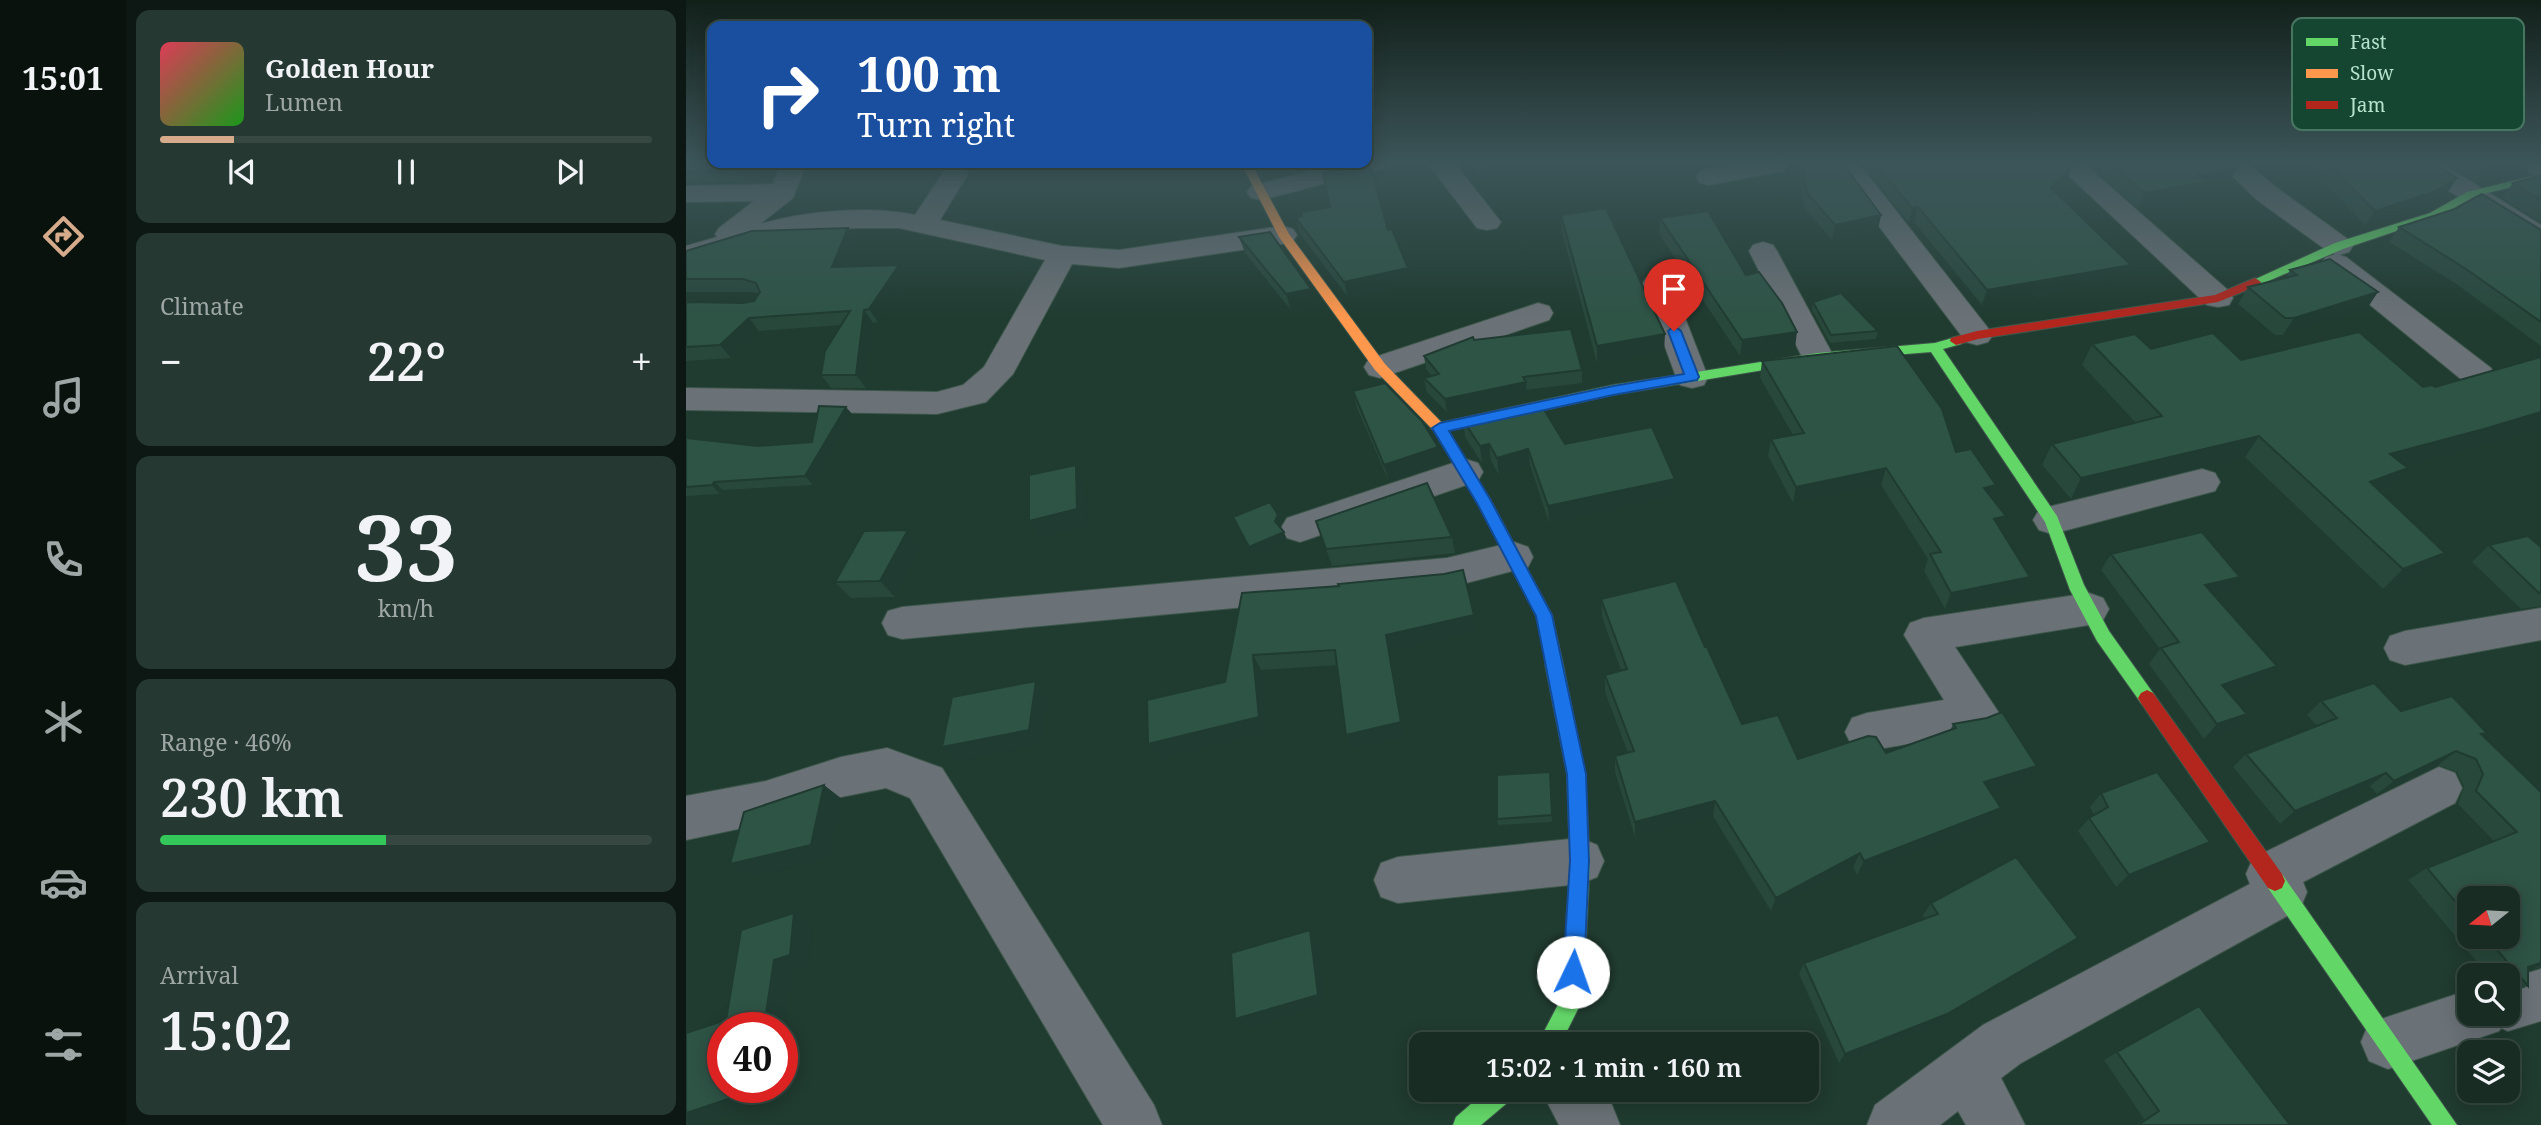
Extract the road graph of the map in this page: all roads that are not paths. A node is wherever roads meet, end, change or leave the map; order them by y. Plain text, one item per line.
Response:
1 (753, 214) edge
2 (929, 214) edge
3 (1272, 214) edge
4 (1480, 214) edge
5 (1883, 214) edge
6 (2124, 214) edge
7 (2289, 214) edge
8 (2437, 214) edge
9 (2503, 214) edge
10 (1487, 222) dead end
11 (923, 225) junction
12 (1283, 235) junction
13 (2541, 237) edge
14 (2331, 250) junction
15 (1763, 251) dead end
16 (698, 252) edge
17 (1062, 255) junction
18 (686, 273) edge
19 (1657, 284) dead end
20 (2218, 298) junction
21 (1538, 313) dead end
22 (1977, 335) junction
23 (1935, 347) junction
24 (1818, 356) junction
25 (1380, 367) junction
26 (2479, 376) edge
27 (1692, 377) junction
28 (686, 399) edge
29 (1440, 428) junction
30 (1465, 472) junction
31 (2202, 482) dead end
32 (2052, 520) junction
33 (1300, 528) dead end
34 (1514, 558) junction
35 (2089, 609) junction
36 (902, 623) dead end
37 (2541, 624) edge
38 (2405, 648) dead end
39 (1867, 732) dead end
40 (2439, 788) dead end
41 (686, 818) edge
42 (1580, 861) junction
43 (1398, 880) dead end
44 (2276, 883) junction
45 (2541, 995) edge
46 (2520, 1001) edge
47 (2457, 1020) edge
48 (1555, 1032) edge
49 (2388, 1042) junction
50 (1966, 1071) junction
51 (1491, 1102) edge
52 (1576, 1102) edge
53 (1135, 1125) edge
54 (1464, 1125) edge
55 (1592, 1125) edge
56 (1895, 1125) edge
57 (1997, 1125) edge
58 (2446, 1125) edge

1 - 16 street
2 - 11 street
3 - 12 street
4 - 10 street
5 - 22 street
6 - 20 street
7 - 14 street
8 - 14 street
9 - 13 street
11 - 16 street
11 - 17 street
12 - 17 street
12 - 25 street
14 - 20 street
14 - 26 street
15 - 24 street
16 - 18 street
17 - 28 street
19 - 27 street
20 - 22 street
21 - 25 street
22 - 23 street
23 - 24 street
23 - 32 street
24 - 27 street
25 - 29 street
27 - 29 street
29 - 30 street
30 - 33 street
30 - 34 street
31 - 32 street
32 - 35 street
34 - 36 street
34 - 42 street
35 - 39 street
35 - 44 street
37 - 38 street
40 - 44 street
41 - 53 street
42 - 43 street
42 - 48 street
44 - 49 street
44 - 50 street
45 - 46 street
47 - 49 street
49 - 58 street
50 - 56 street
50 - 57 street
51 - 54 street
52 - 55 street

